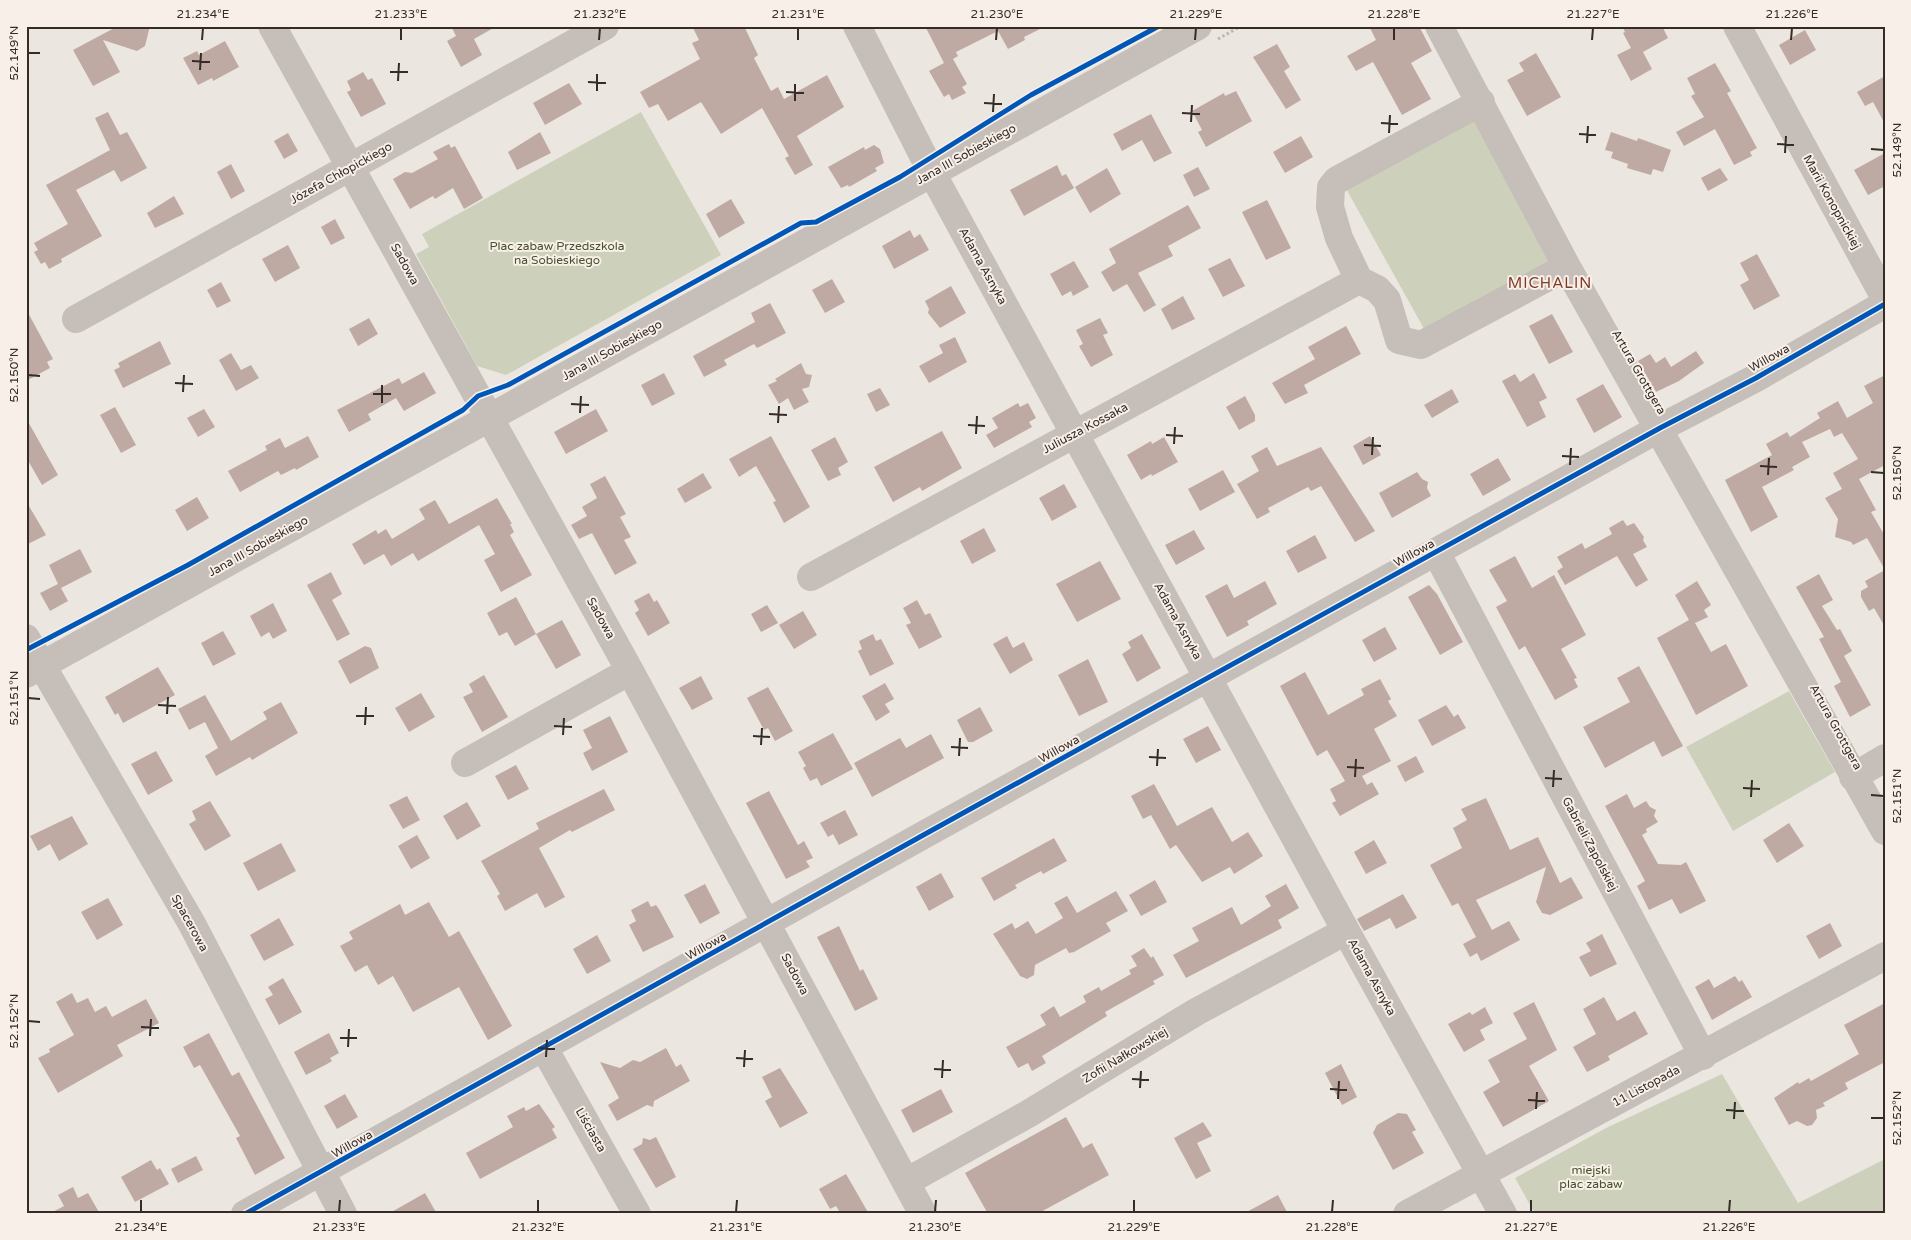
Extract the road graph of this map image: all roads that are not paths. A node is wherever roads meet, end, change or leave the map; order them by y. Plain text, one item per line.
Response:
1 (272, 26) edge
2 (857, 26) edge
3 (1198, 26) edge
4 (1439, 26) edge
5 (1737, 26) edge
6 (595, 29) edge
7 (1481, 102) junction
8 (352, 167) junction
9 (932, 173) junction
10 (1567, 267) junction
11 (1359, 280) junction
12 (1885, 298) edge
13 (1885, 304) edge
14 (76, 318) dead end
15 (489, 418) junction
16 (1660, 428) junction
17 (1074, 433) junction
18 (1436, 552) junction
19 (811, 577) dead end
20 (26, 638) edge
21 (34, 670) edge
22 (630, 672) junction
23 (1208, 678) junction
24 (1885, 758) edge
25 (465, 763) dead end
26 (1853, 777) junction
27 (1885, 831) edge
28 (768, 923) junction
29 (1346, 931) junction
30 (1885, 956) edge
31 (544, 1048) junction
32 (1703, 1056) junction
33 (320, 1173) junction
34 (1481, 1173) junction
35 (906, 1182) junction
36 (245, 1214) edge
37 (343, 1214) edge
38 (637, 1214) edge
39 (923, 1214) edge
40 (1407, 1214) edge
41 (1503, 1214) edge

1 - 8 street, Sadowa
2 - 9 street, Adama Asnyka
3 - 9 street, Jana III Sobieskiego
4 - 7 street, Artura Grottgera
5 - 12 street, Marii Konopnickiej
6 - 8 street, Józefa Chłopickiego
7 - 10 street, Artura Grottgera
7 - 11 street
8 - 14 street, Józefa Chłopickiego
8 - 15 street, Sadowa
9 - 15 street, Jana III Sobieskiego
9 - 17 street, Adama Asnyka
10 - 11 street
10 - 16 street, Artura Grottgera
11 - 17 street, Juliusza Kossaka
13 - 16 street, Willowa
15 - 21 street, Jana III Sobieskiego
15 - 22 street, Sadowa
16 - 18 street, Willowa
16 - 26 street, Artura Grottgera
17 - 19 street, Juliusza Kossaka
17 - 23 street, Adama Asnyka
18 - 23 street, Willowa
18 - 32 street, Gabrieli Zapolskiej
20 - 21 street, Spacerowa
21 - 33 street, Spacerowa
22 - 25 street
22 - 28 street, Sadowa
23 - 28 street, Willowa
23 - 29 street, Adama Asnyka
24 - 26 street
26 - 27 street, Artura Grottgera
28 - 31 street, Willowa
28 - 35 street, Sadowa
29 - 34 street, Adama Asnyka
29 - 35 street, Zofii Nałkowskiej
30 - 32 street, 11 Listopada
31 - 33 street, Willowa
31 - 38 street, Liściasta
32 - 34 street, 11 Listopada
33 - 36 street, Willowa
33 - 37 street, Spacerowa
34 - 40 street, 11 Listopada
34 - 41 street, Adama Asnyka
35 - 39 street, Sadowa

